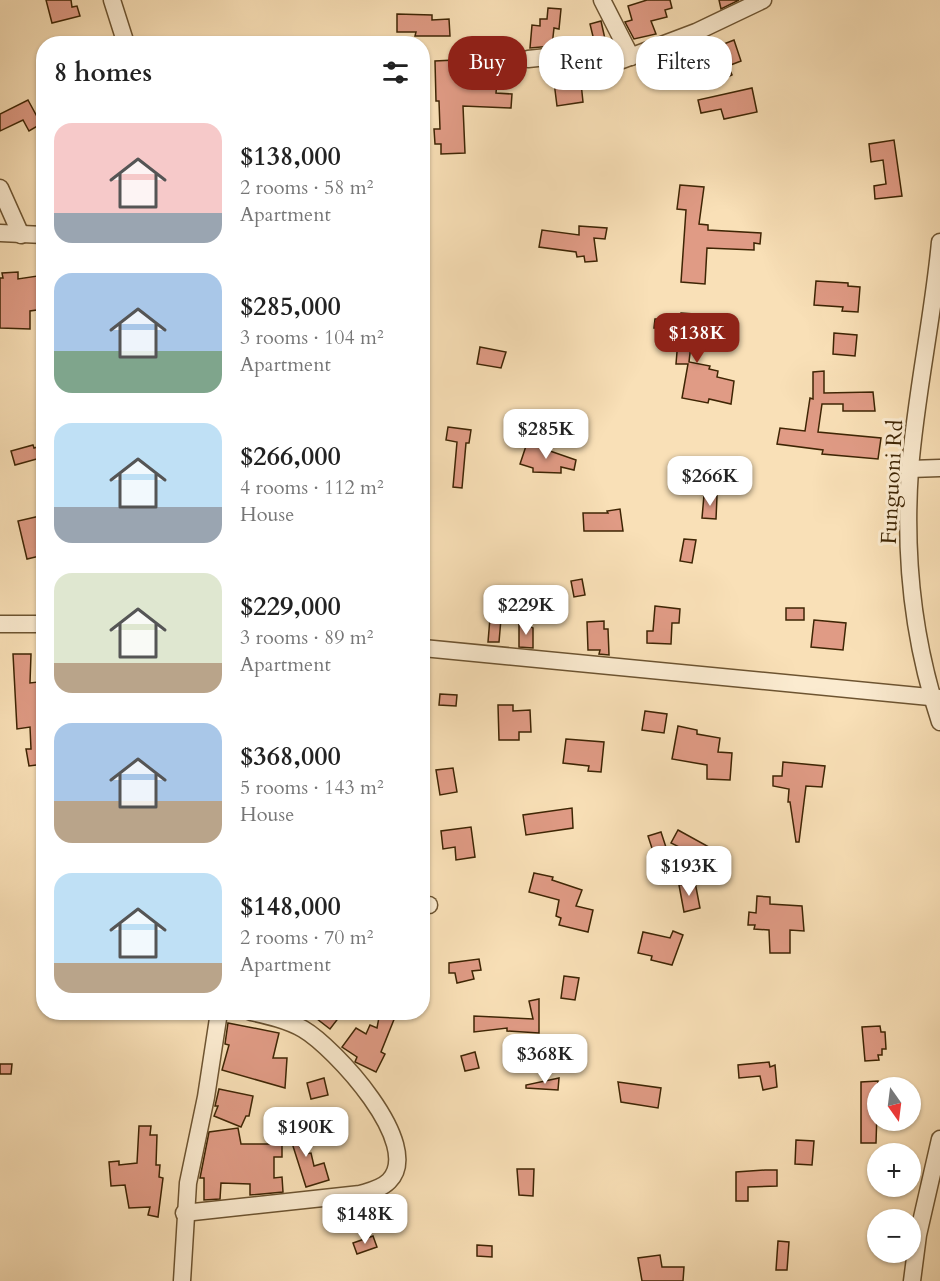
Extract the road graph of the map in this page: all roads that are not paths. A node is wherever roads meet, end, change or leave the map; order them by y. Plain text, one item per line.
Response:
1 (112, 0) edge
2 (602, 0) edge
3 (763, 0) edge
4 (123, 36) edge
5 (631, 57) junction
6 (528, 59) dead end
7 (0, 188) edge
8 (0, 233) edge
9 (21, 235) junction
10 (36, 235) edge
11 (940, 242) edge
12 (940, 468) edge
13 (910, 469) junction
14 (0, 624) edge
15 (36, 624) edge
16 (430, 649) edge
17 (936, 698) edge
18 (940, 722) edge
19 (218, 1020) edge
20 (279, 1020) edge
21 (940, 1139) edge
22 (184, 1213) junction
23 (182, 1281) edge
24 (912, 1281) edge

1 - 4 street
2 - 5 street
3 - 5 street
5 - 6 street
7 - 9 street
8 - 9 street
9 - 10 street
11 - 13 street, Funguoni Rd
12 - 13 street
13 - 17 street, Funguoni Rd
14 - 15 street
16 - 17 street
17 - 18 street, Funguoni Rd
19 - 22 street
20 - 22 street
21 - 24 street
22 - 23 street

